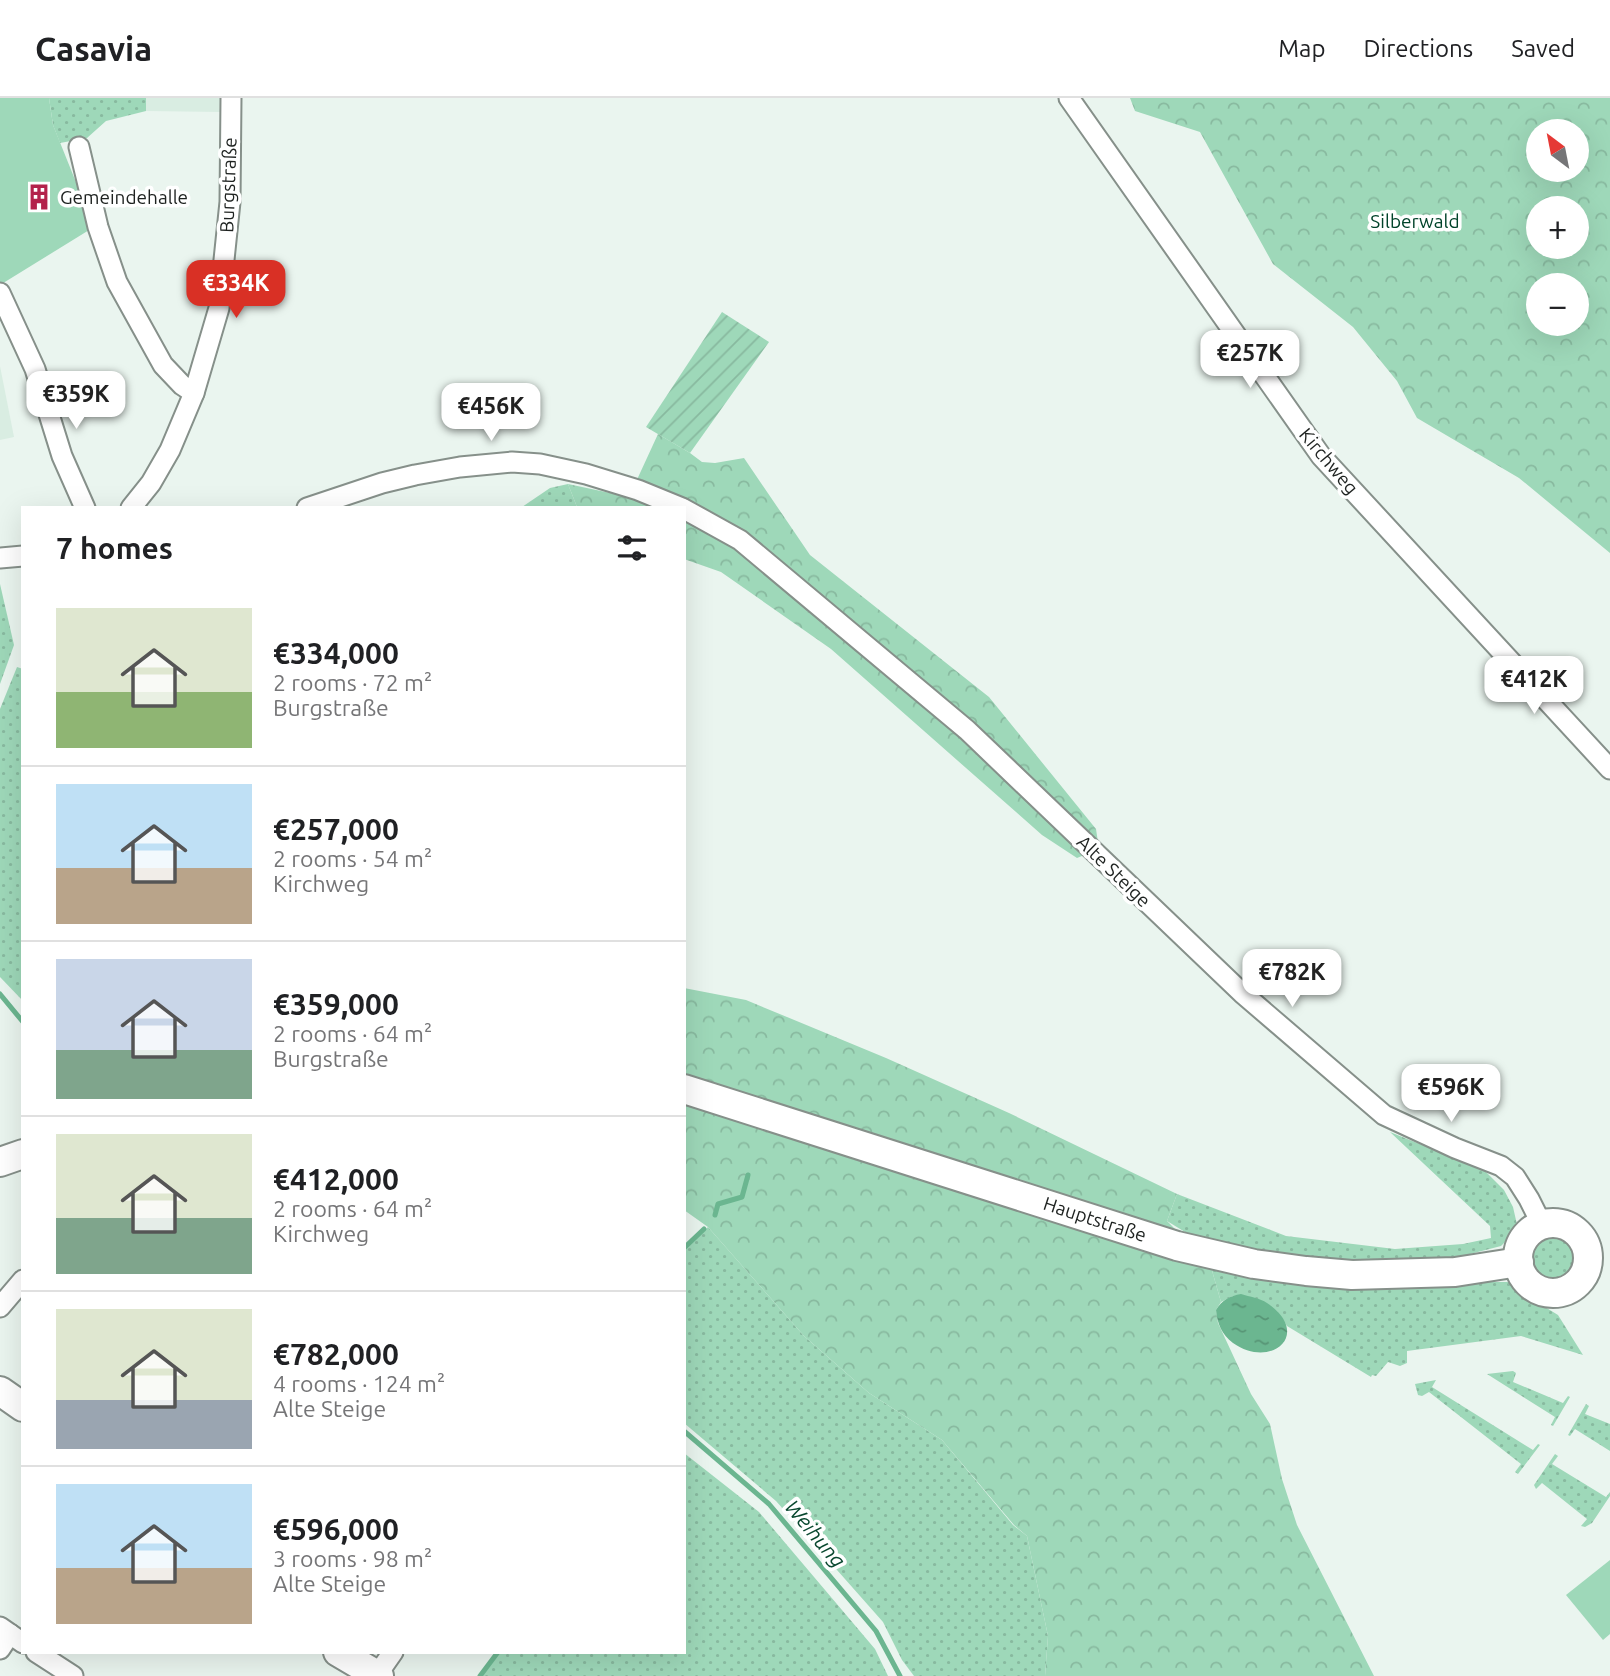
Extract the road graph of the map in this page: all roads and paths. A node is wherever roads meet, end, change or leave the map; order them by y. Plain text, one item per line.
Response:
1 (231, 98) edge
2 (1069, 98) edge
3 (79, 147) dead end
4 (0, 293) edge
5 (194, 393) junction
6 (85, 506) edge
7 (133, 506) edge
8 (313, 506) edge
9 (678, 506) edge
10 (686, 510) edge
11 (21, 556) edge
12 (0, 558) edge
13 (1610, 769) edge
14 (686, 1090) edge
15 (1542, 1225) junction
16 (1599, 1253) edge
17 (1518, 1262) junction
18 (21, 1282) edge
19 (0, 1307) edge
20 (0, 1391) edge
21 (21, 1406) edge
22 (39, 1654) edge
23 (341, 1654) edge
24 (392, 1654) edge
25 (378, 1675) edge
26 (73, 1676) edge

1 - 5 street, Burgstraße
2 - 13 street, Kirchweg
3 - 5 street
4 - 6 street
5 - 7 street, Burgstraße
8 - 9 street, Alte Steige
10 - 15 street, Alte Steige
11 - 12 street
14 - 17 main road, Hauptstraße
15 - 16 main road
15 - 17 main road
16 - 17 main road
18 - 19 street
20 - 21 main road
22 - 26 street
23 - 25 main road
24 - 25 street

